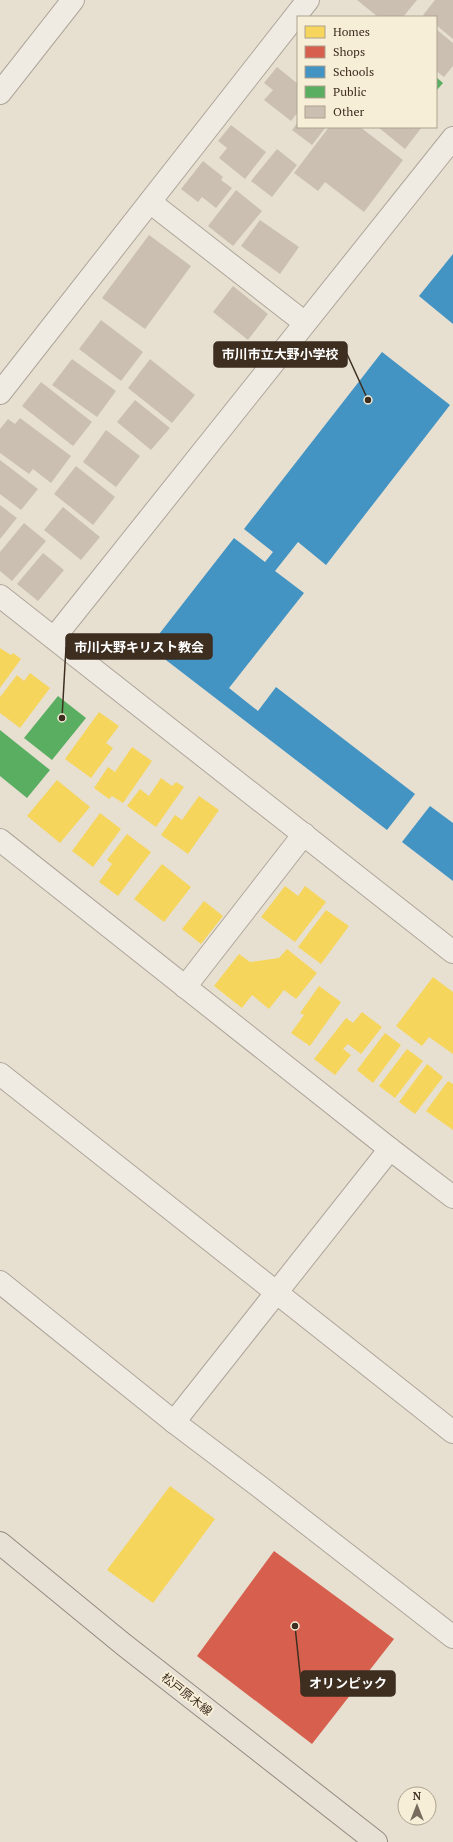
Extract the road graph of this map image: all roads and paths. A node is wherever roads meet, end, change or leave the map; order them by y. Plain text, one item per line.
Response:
1 (73, 0) edge
2 (308, 0) edge
3 (0, 93) edge
4 (451, 145) edge
5 (150, 202) junction
6 (305, 323) junction
7 (4, 379) edge
8 (0, 596) edge
9 (54, 638) junction
10 (304, 834) junction
11 (0, 840) edge
12 (453, 952) edge
13 (185, 987) junction
14 (0, 1074) edge
15 (390, 1149) junction
16 (453, 1197) edge
17 (0, 1282) edge
18 (276, 1293) junction
19 (174, 1422) junction
20 (453, 1432) edge
21 (0, 1543) edge
22 (453, 1637) edge
23 (376, 1842) edge

1 - 3 street
2 - 5 street
4 - 6 street
5 - 6 street
5 - 7 street
6 - 9 street
8 - 9 street
9 - 10 street
10 - 12 street
10 - 13 street
11 - 13 street
13 - 15 street
14 - 18 street
15 - 16 street
15 - 18 street
17 - 19 street
18 - 19 street
18 - 20 street
19 - 22 street
21 - 23 main road, 松戸原木線

